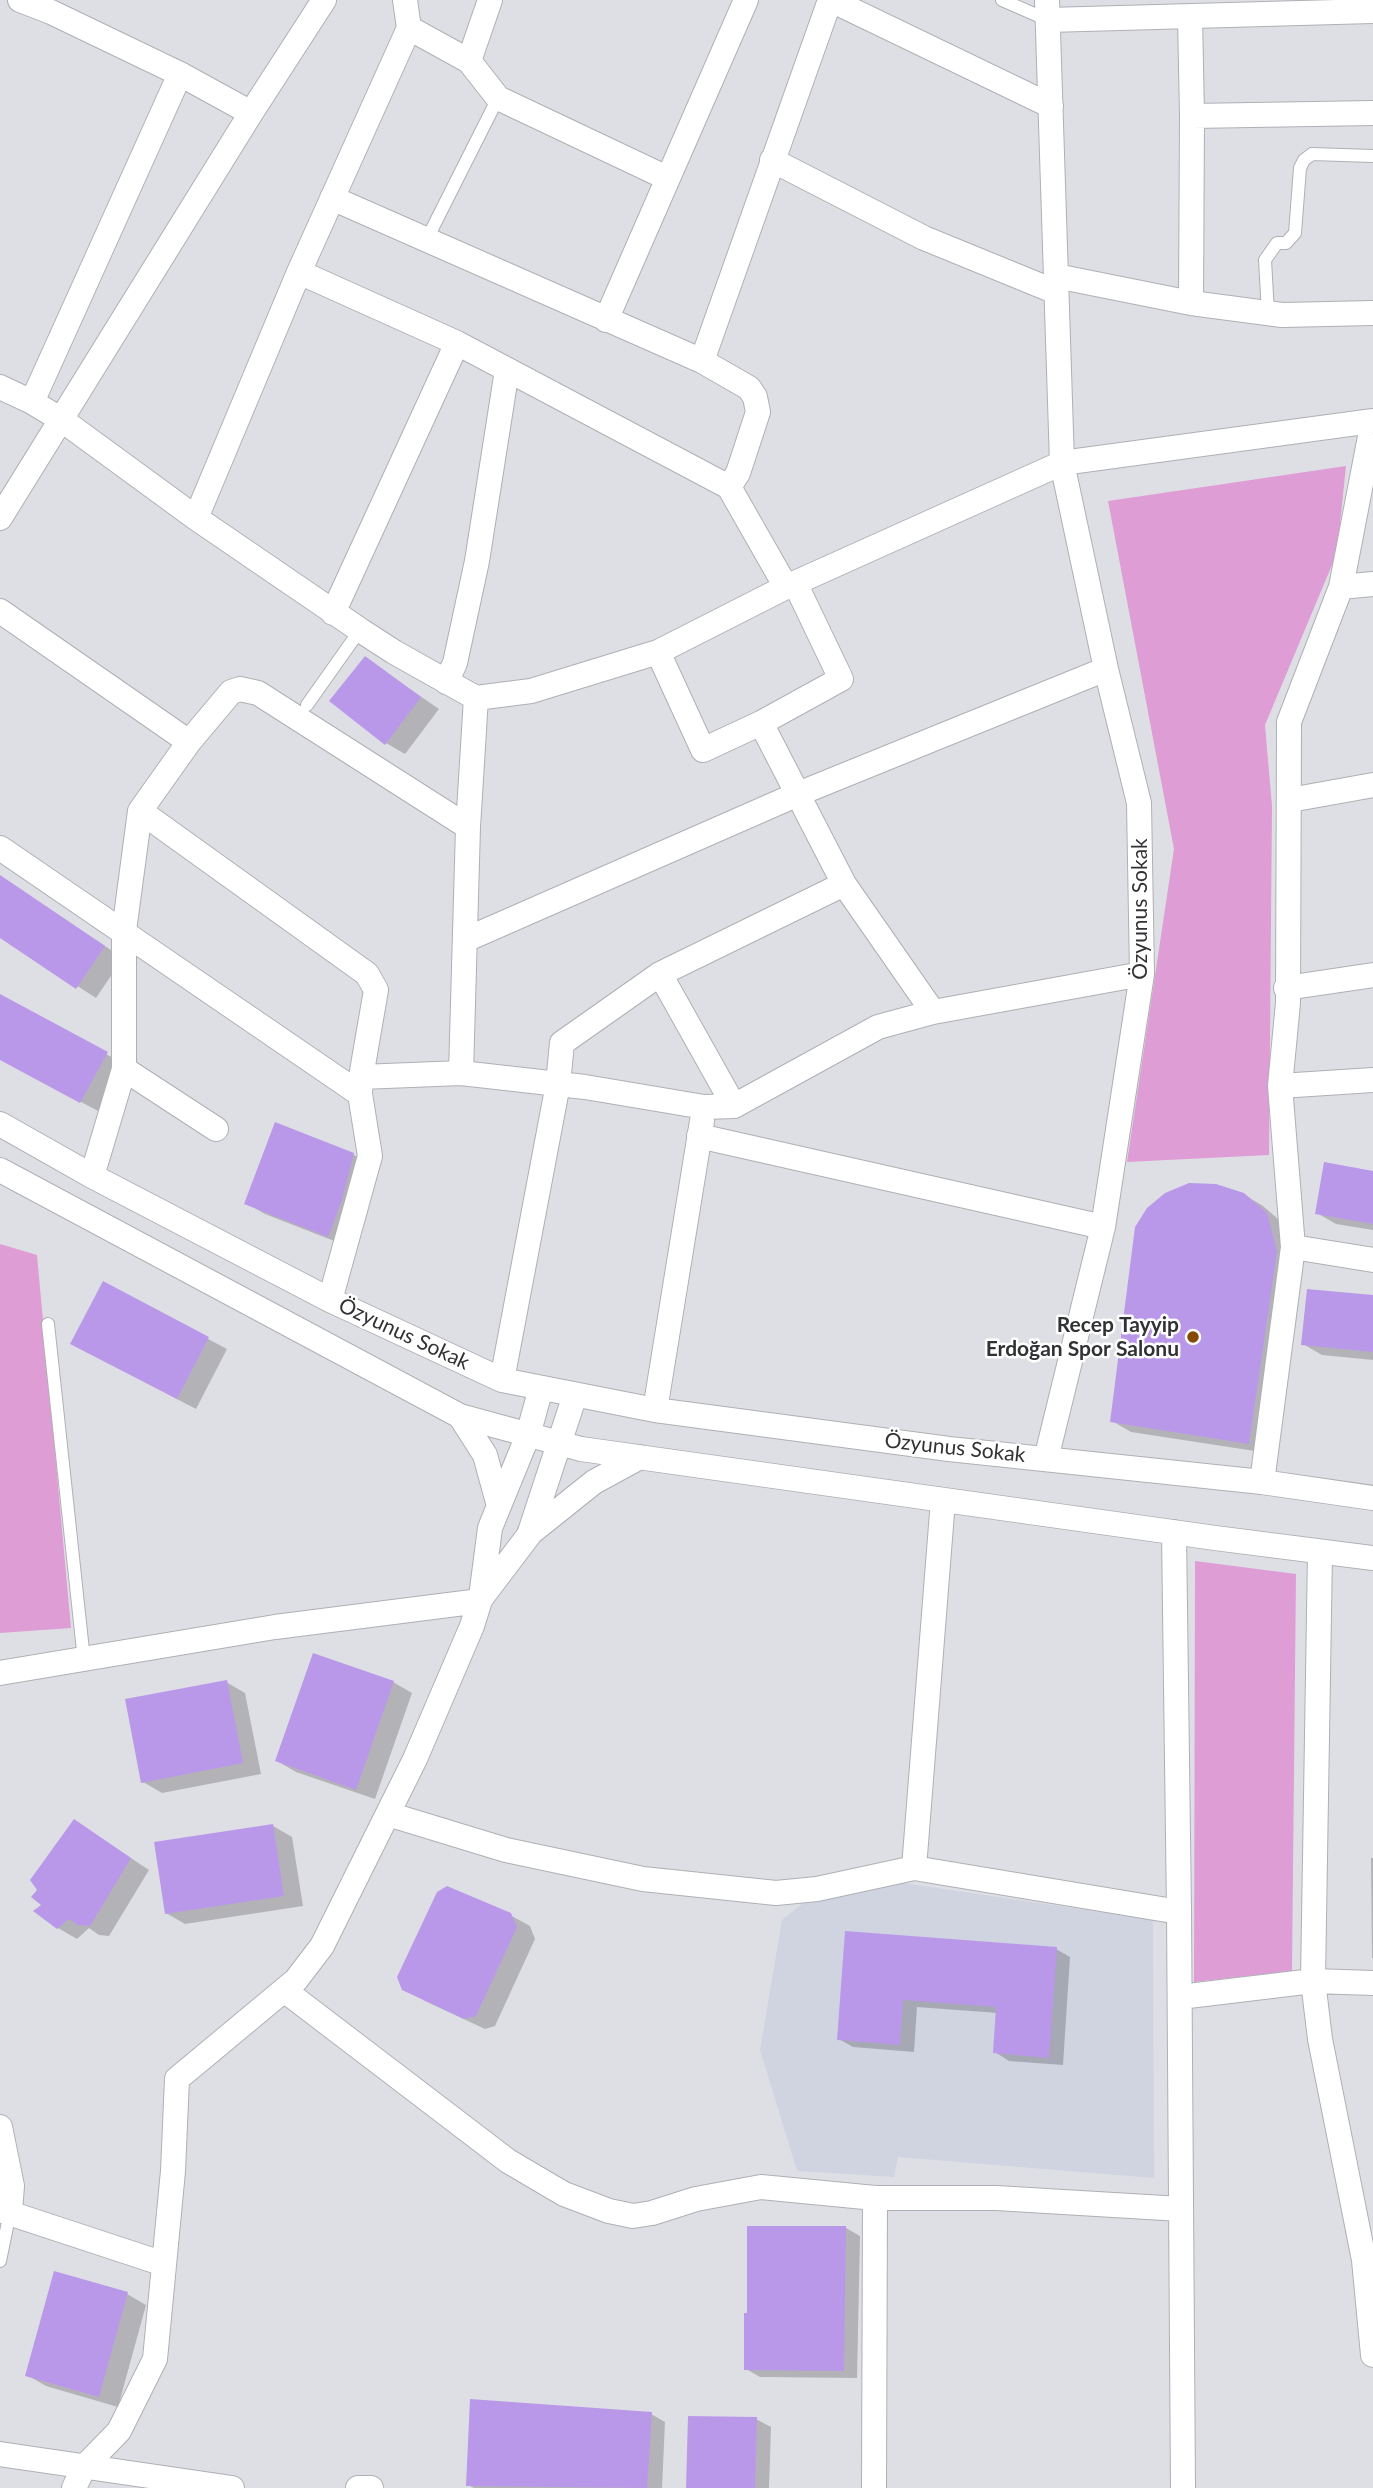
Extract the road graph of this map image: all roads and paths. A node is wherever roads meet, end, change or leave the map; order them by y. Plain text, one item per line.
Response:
1 (20, 0) edge
2 (324, 0) edge
3 (405, 0) edge
4 (490, 0) edge
5 (746, 0) edge
6 (830, 0) edge
7 (1002, 0) edge
8 (53, 6) edge
9 (1048, 10) edge
10 (1373, 11) edge
11 (1190, 16) junction
12 (409, 28) junction
13 (469, 61) junction
14 (180, 74) junction
15 (498, 98) junction
16 (1051, 106) junction
17 (1373, 113) edge
18 (251, 114) junction
19 (1192, 116) junction
20 (1373, 156) edge
21 (772, 160) junction
22 (667, 178) junction
23 (332, 198) junction
24 (427, 239) junction
25 (299, 272) junction
26 (1056, 284) junction
27 (1191, 303) junction
28 (1268, 313) junction
29 (1373, 313) edge
30 (606, 320) junction
31 (457, 343) junction
32 (702, 361) junction
33 (508, 370) junction
34 (0, 387) edge
35 (33, 402) junction
36 (62, 420) junction
37 (1062, 463) junction
38 (729, 487) junction
39 (0, 518) edge
40 (196, 518) junction
41 (1373, 584) edge
42 (790, 585) junction
43 (1341, 587) junction
44 (0, 611) edge
45 (333, 613) junction
46 (359, 630) junction
47 (658, 652) junction
48 (1106, 669) junction
49 (446, 682) junction
50 (476, 698) junction
51 (307, 705) dead end
52 (761, 723) junction
53 (189, 741) junction
54 (1373, 785) edge
55 (798, 794) junction
56 (1290, 800) junction
57 (140, 811) junction
58 (468, 827) junction
59 (0, 848) edge
60 (844, 884) junction
61 (124, 931) junction
62 (466, 940) junction
63 (660, 974) junction
64 (1142, 974) junction
65 (1373, 975) edge
66 (1286, 988) junction
67 (933, 1012) junction
68 (124, 1069) junction
69 (461, 1073) junction
70 (1373, 1080) edge
71 (558, 1084) junction
72 (361, 1085) junction
73 (1280, 1086) junction
74 (734, 1106) junction
75 (704, 1107) junction
76 (0, 1124) edge
77 (216, 1129) dead end
78 (699, 1136) junction
79 (0, 1170) edge
80 (92, 1176) junction
81 (1103, 1227) junction
82 (1293, 1247) junction
83 (1373, 1260) edge
84 (330, 1300) junction
85 (48, 1324) dead end
86 (502, 1380) junction
87 (541, 1388) junction
88 (575, 1395) junction
89 (654, 1410) junction
90 (460, 1416) junction
91 (528, 1435) junction
92 (559, 1443) junction
93 (640, 1457) junction
94 (1046, 1458) junction
95 (1262, 1482) junction
96 (1373, 1498) edge
97 (943, 1500) junction
98 (499, 1506) junction
99 (1174, 1532) junction
100 (529, 1535) junction
101 (1320, 1552) junction
102 (1373, 1558) edge
103 (481, 1599) junction
104 (84, 1660) junction
105 (0, 1672) edge
106 (388, 1814) junction
107 (914, 1868) junction
108 (1179, 1912) junction
109 (1313, 1981) junction
110 (1373, 1983) edge
111 (284, 1990) junction
112 (1180, 1997) junction
113 (0, 2127) edge
114 (875, 2198) junction
115 (1181, 2209) junction
116 (5, 2211) edge
117 (0, 2261) edge
118 (164, 2264) junction
119 (1373, 2355) edge
120 (0, 2454) edge
121 (79, 2478) edge
122 (232, 2488) edge
123 (358, 2488) edge
124 (371, 2488) edge
125 (874, 2488) edge
126 (1183, 2488) edge

1 - 8 street
2 - 18 street
3 - 12 street
4 - 13 street
5 - 22 street
6 - 16 street
6 - 21 street
7 - 9 lane
8 - 14 street
9 - 11 street
9 - 16 street, Özyunus Sokak
10 - 11 street
11 - 19 street
12 - 13 street
12 - 23 street
13 - 15 street
14 - 18 street
14 - 35 street
15 - 22 street
15 - 24 lane
16 - 26 street, Özyunus Sokak
17 - 19 street
18 - 36 street
19 - 27 street
20 - 28 lane
21 - 26 street
21 - 32 street
22 - 30 street
23 - 24 street
23 - 25 street
24 - 30 street
25 - 31 street
25 - 40 street
26 - 27 street
26 - 37 street, Özyunus Sokak
27 - 28 street
28 - 29 street
30 - 32 street
31 - 33 street
31 - 45 street
32 - 38 street
33 - 38 street
33 - 49 street
34 - 35 street
35 - 36 street
36 - 39 street
36 - 40 street
37 - 42 street
37 - 43 street
37 - 48 street, Özyunus Sokak
38 - 42 street
40 - 45 street
41 - 43 street
42 - 47 street
42 - 52 street
43 - 56 street
44 - 53 street
45 - 46 street
46 - 49 street
46 - 51 lane
47 - 50 street
47 - 52 street
48 - 55 street
48 - 64 street, Özyunus Sokak
49 - 50 street
50 - 58 street
52 - 55 street
53 - 57 street
53 - 58 street
54 - 56 street
55 - 60 street
55 - 62 street
56 - 66 street
57 - 61 street
57 - 72 street
58 - 62 street
59 - 61 street
60 - 63 street
60 - 67 street
61 - 68 street
61 - 72 street
62 - 69 street
63 - 71 street
63 - 74 street
64 - 67 street
64 - 81 street, Özyunus Sokak
65 - 66 street
66 - 73 street
67 - 74 street
68 - 77 street
68 - 80 street
69 - 71 street
69 - 72 street
70 - 73 street
71 - 75 street
71 - 86 street
72 - 84 street
73 - 82 street
74 - 75 street
75 - 78 street
76 - 80 street, Özyunus Sokak
78 - 81 street
78 - 89 street
79 - 90 street
80 - 84 street, Özyunus Sokak
81 - 94 street, Özyunus Sokak
82 - 83 street
82 - 95 street
84 - 86 street, Özyunus Sokak
85 - 104 lane
86 - 87 street, Özyunus Sokak
87 - 88 street, Özyunus Sokak
87 - 91 street
88 - 89 street, Özyunus Sokak
88 - 92 street
89 - 94 street, Özyunus Sokak
90 - 91 street
90 - 98 street
91 - 92 street
91 - 98 street
92 - 93 street
92 - 100 street
93 - 97 street
93 - 100 street
94 - 95 street
95 - 96 street
97 - 99 street
97 - 107 street
98 - 103 street
99 - 101 street
99 - 108 street
100 - 103 street
101 - 102 street
101 - 109 street
103 - 104 street
103 - 106 street
104 - 105 street
106 - 107 street
106 - 111 street
107 - 108 street
108 - 112 street
109 - 110 street
109 - 112 street
109 - 119 street
111 - 114 street
111 - 118 street
112 - 115 street
113 - 116 street
114 - 115 street
114 - 125 street
115 - 126 street
116 - 117 lane
116 - 118 street
118 - 121 street
120 - 121 street
121 - 122 street
123 - 124 street

